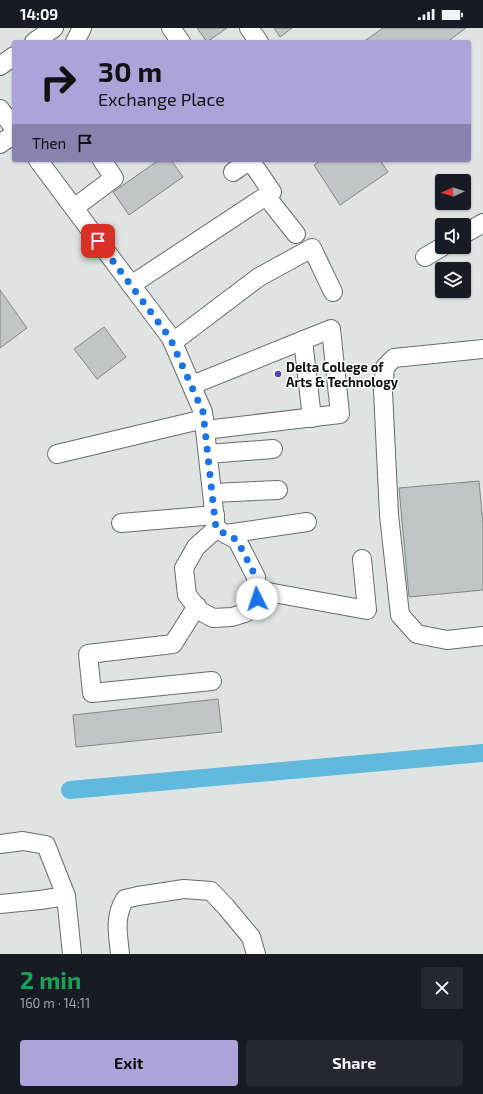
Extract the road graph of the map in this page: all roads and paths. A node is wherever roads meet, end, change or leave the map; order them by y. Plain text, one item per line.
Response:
1 (54, 28) edge
2 (82, 28) edge
3 (171, 28) edge
4 (249, 28) edge
5 (37, 40) edge
6 (76, 40) edge
7 (180, 40) edge
8 (258, 40) edge
9 (0, 109) edge
10 (12, 125) edge
11 (12, 135) edge
12 (0, 144) edge
13 (40, 162) edge
14 (103, 162) edge
15 (247, 162) edge
16 (251, 162) edge
17 (233, 172) dead end
18 (266, 196) junction
19 (74, 208) junction
20 (483, 223) edge
21 (471, 230) edge
22 (296, 234) dead end
23 (435, 251) edge
24 (425, 257) dead end
25 (131, 285) junction
26 (333, 292) dead end
27 (303, 340) junction
28 (172, 342) junction
29 (483, 349) edge
30 (192, 385) junction
31 (312, 418) junction
32 (205, 425) junction
33 (273, 449) dead end
34 (57, 454) dead end
35 (208, 454) junction
36 (278, 490) dead end
37 (212, 493) junction
38 (307, 522) dead end
39 (121, 523) dead end
40 (219, 526) junction
41 (362, 559) dead end
42 (257, 590) junction
43 (197, 606) junction
44 (483, 636) edge
45 (212, 681) dead end
46 (0, 844) edge
47 (66, 896) junction
48 (0, 904) edge
49 (72, 954) edge
50 (120, 954) edge
51 (256, 954) edge

1 - 5 street
2 - 6 street
3 - 7 street
4 - 8 street
9 - 10 street
11 - 12 street
13 - 19 street
14 - 19 street
15 - 17 street
16 - 18 street
18 - 22 street
18 - 25 street
19 - 25 street
20 - 21 street
23 - 24 street
25 - 28 street
26 - 28 street
27 - 30 street
27 - 31 street
27 - 31 street
28 - 30 street
29 - 44 street
30 - 32 street
31 - 32 street
32 - 34 street
32 - 35 street
33 - 35 street
35 - 37 street
36 - 37 street
37 - 40 street
38 - 40 street
39 - 40 street
40 - 42 street
40 - 43 street
41 - 42 street
42 - 43 street
43 - 45 street
46 - 47 street
47 - 48 street
47 - 49 street
50 - 51 street

